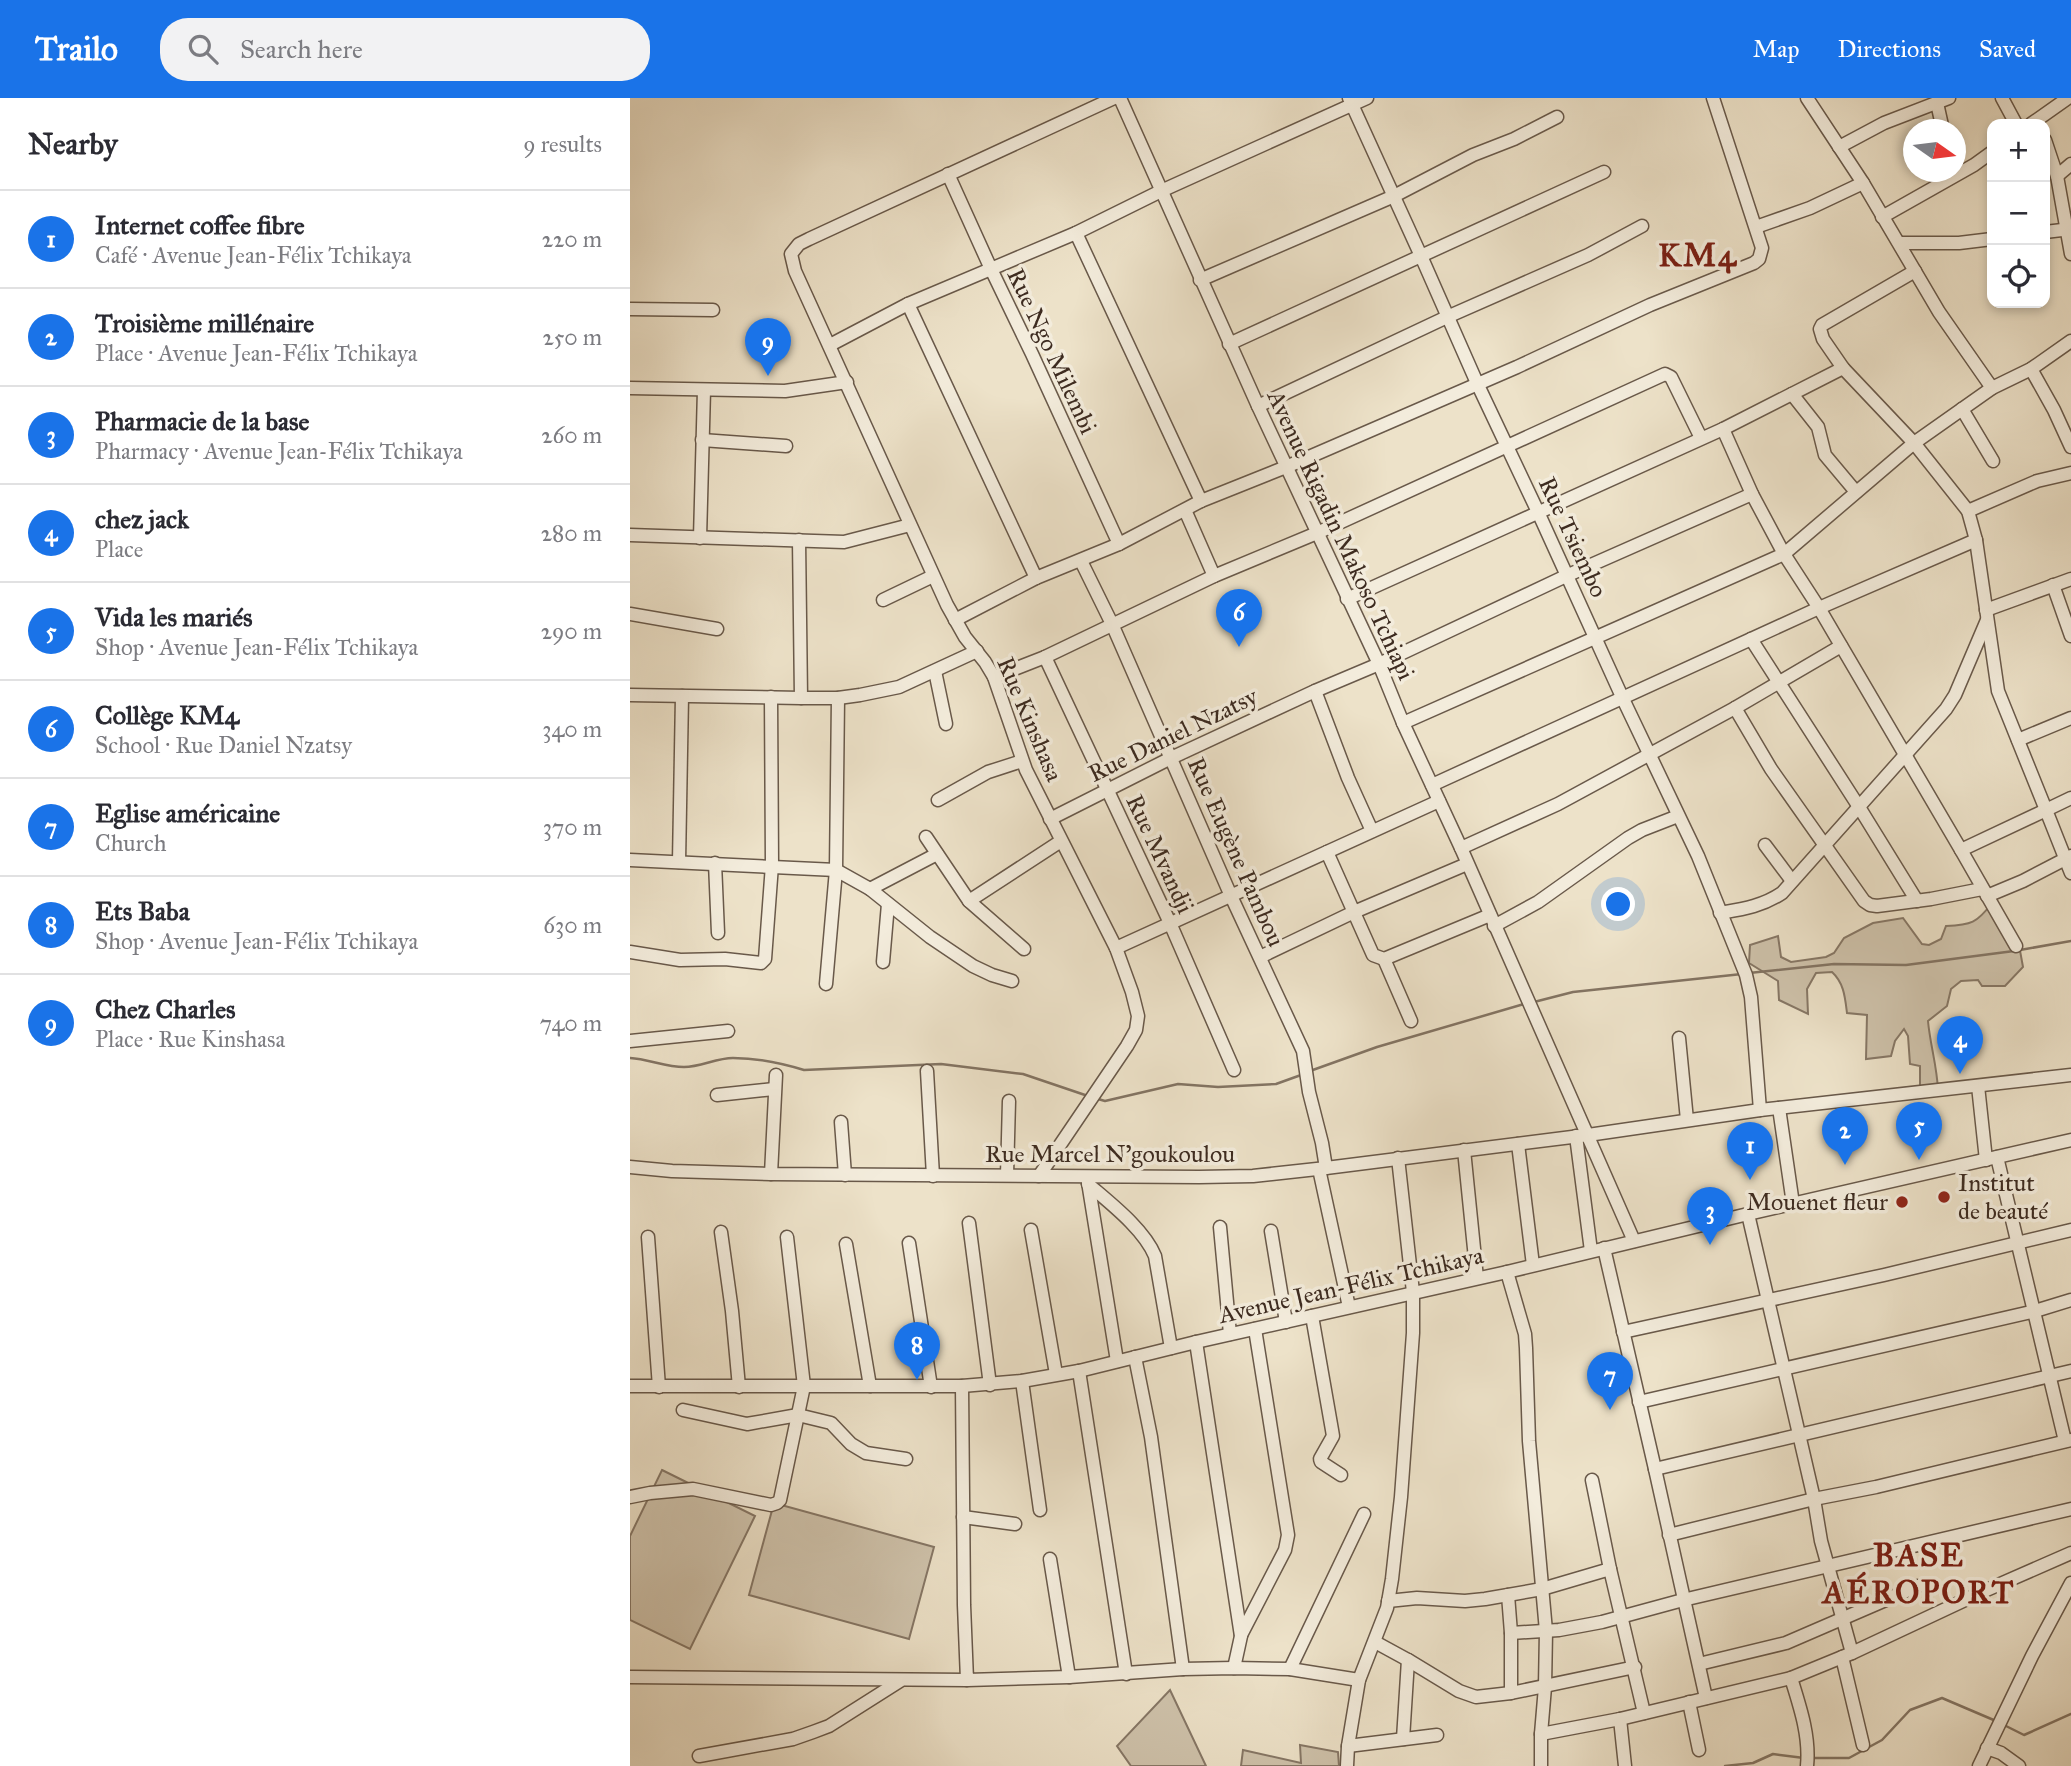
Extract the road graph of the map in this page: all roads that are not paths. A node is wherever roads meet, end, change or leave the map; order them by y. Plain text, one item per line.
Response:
1 (1114, 98) edge
2 (1120, 98) edge
3 (1367, 98) edge
4 (1713, 98) edge
5 (1807, 98) edge
6 (1950, 98) edge
7 (2003, 98) edge
8 (2068, 98) edge
9 (1350, 102) edge
10 (1932, 102) edge
11 (1557, 117) dead end
12 (1939, 119) edge
13 (2014, 119) edge
14 (2040, 119) edge
15 (1839, 147) junction
16 (2050, 154) edge
17 (1987, 155) edge
18 (2071, 164) edge
19 (1604, 172) dead end
20 (948, 174) junction
21 (2057, 176) junction
22 (1863, 183) junction
23 (1161, 191) junction
24 (1394, 196) junction
25 (1882, 217) junction
26 (1642, 226) dead end
27 (1756, 227) junction
28 (2069, 230) edge
29 (2050, 232) edge
30 (1076, 233) junction
31 (1987, 240) edge
32 (1900, 243) junction
33 (2071, 254) edge
34 (1421, 256) junction
35 (991, 270) junction
36 (1914, 271) junction
37 (1200, 280) junction
38 (908, 304) junction
39 (630, 309) edge
40 (713, 310) dead end
41 (1447, 317) junction
42 (2071, 341) edge
43 (1229, 344) junction
44 (830, 345) junction
45 (1843, 369) junction
46 (2031, 369) junction
47 (847, 382) junction
48 (1477, 383) junction
49 (630, 388) edge
50 (1992, 388) junction
51 (704, 390) junction
52 (1792, 394) junction
53 (1258, 407) junction
54 (1962, 409) junction
55 (1723, 429) junction
56 (1701, 439) junction
57 (702, 440) junction
58 (1914, 443) junction
59 (1507, 445) junction
60 (786, 446) dead end
61 (2071, 447) edge
62 (1993, 461) dead end
63 (1286, 467) junction
64 (2071, 473) edge
65 (1856, 492) junction
66 (1752, 494) junction
67 (1201, 501) junction
68 (1185, 510) junction
69 (1968, 511) junction
70 (1538, 512) junction
71 (910, 524) junction
72 (1317, 533) junction
73 (630, 535) edge
74 (700, 538) junction
75 (799, 540) junction
76 (1976, 540) junction
77 (1119, 544) junction
78 (1784, 554) junction
79 (1081, 561) junction
80 (933, 576) junction
81 (1214, 576) junction
82 (1566, 576) junction
83 (1036, 579) junction
84 (2071, 579) edge
85 (2053, 585) junction
86 (1347, 599) junction
87 (883, 600) dead end
88 (1819, 608) junction
89 (630, 614) edge
90 (1987, 615) junction
91 (955, 620) junction
92 (1112, 624) junction
93 (717, 629) dead end
94 (2071, 636) edge
95 (1596, 638) junction
96 (1751, 639) junction
97 (1841, 646) junction
98 (977, 651) junction
99 (1045, 657) junction
100 (1379, 663) junction
101 (935, 671) junction
102 (994, 677) junction
103 (1779, 683) junction
104 (1315, 691) junction
105 (630, 695) edge
106 (682, 696) junction
107 (771, 697) junction
108 (802, 698) junction
109 (838, 698) junction
110 (1623, 699) junction
111 (1735, 708) junction
112 (2071, 718) edge
113 (1403, 723) junction
114 (946, 724) dead end
115 (2018, 740) junction
116 (1650, 755) junction
117 (1905, 755) junction
118 (1171, 758) junction
119 (1022, 761) junction
120 (1432, 785) junction
121 (1107, 791) junction
122 (2071, 798) edge
123 (938, 800) dead end
124 (1439, 801) junction
125 (1859, 807) junction
126 (2046, 810) junction
127 (1678, 816) junction
128 (1050, 819) junction
129 (1372, 831) junction
130 (926, 837) dead end
131 (1061, 841) junction
132 (1825, 844) junction
133 (1765, 845) dead end
134 (1461, 848) junction
135 (1961, 849) junction
136 (1327, 852) junction
137 (937, 854) junction
138 (2068, 858) edge
139 (630, 860) edge
140 (679, 862) junction
141 (715, 863) junction
142 (1467, 864) junction
143 (772, 865) junction
144 (835, 870) junction
145 (2071, 873) edge
146 (1792, 881) junction
147 (870, 889) junction
148 (1985, 892) junction
149 (1231, 896) junction
150 (969, 901) junction
151 (1917, 901) junction
152 (888, 904) junction
153 (1354, 912) junction
154 (1720, 913) junction
155 (1492, 920) junction
156 (1170, 923) junction
157 (718, 933) dead end
158 (2016, 946) dead end
159 (1115, 948) junction
160 (1024, 949) dead end
161 (630, 952) edge
162 (1261, 957) junction
163 (1384, 959) junction
164 (883, 962) dead end
165 (1012, 981) dead end
166 (826, 984) dead end
167 (1411, 1021) dead end
168 (728, 1031) dead end
169 (1679, 1038) dead end
170 (630, 1041) edge
171 (1234, 1070) dead end
172 (927, 1071) dead end
173 (776, 1075) dead end
174 (2071, 1075) edge
175 (1978, 1086) junction
176 (774, 1089) junction
177 (717, 1095) dead end
178 (1009, 1101) dead end
179 (1779, 1108) junction
180 (1760, 1110) junction
181 (1687, 1120) junction
182 (841, 1122) dead end
183 (1582, 1136) junction
184 (2071, 1140) edge
185 (1518, 1143) junction
186 (1464, 1150) junction
187 (1398, 1158) junction
188 (1992, 1159) junction
189 (630, 1167) edge
190 (1322, 1169) junction
191 (771, 1174) junction
192 (845, 1175) junction
193 (1007, 1175) junction
194 (933, 1176) junction
195 (1039, 1176) junction
196 (1088, 1180) junction
197 (1793, 1204) junction
198 (1748, 1214) junction
199 (969, 1223) dead end
200 (1220, 1227) dead end
201 (1031, 1230) dead end
202 (2071, 1230) edge
203 (1271, 1231) dead end
204 (721, 1232) dead end
205 (648, 1237) dead end
206 (787, 1237) dead end
207 (1634, 1241) junction
208 (909, 1243) dead end
209 (2018, 1243) junction
210 (846, 1244) dead end
211 (1597, 1250) junction
212 (1533, 1265) junction
213 (1507, 1272) junction
214 (1477, 1278) junction
215 (1413, 1292) junction
216 (1769, 1299) junction
217 (2071, 1300) edge
218 (1349, 1307) junction
219 (2035, 1311) junction
220 (1312, 1315) junction
221 (1286, 1322) junction
222 (1255, 1329) junction
223 (1623, 1332) junction
224 (1230, 1334) junction
225 (1196, 1342) junction
226 (1171, 1348) junction
227 (1135, 1357) junction
228 (1117, 1362) junction
229 (1784, 1369) junction
230 (1079, 1371) junction
231 (2071, 1371) edge
232 (1056, 1374) junction
233 (2051, 1376) junction
234 (1022, 1381) junction
235 (990, 1385) junction
236 (630, 1386) edge
237 (804, 1386) junction
238 (870, 1386) junction
239 (659, 1387) junction
240 (739, 1387) junction
241 (931, 1387) junction
242 (962, 1387) junction
243 (1639, 1402) junction
244 (683, 1410) dead end
245 (798, 1415) junction
246 (1800, 1436) junction
247 (2068, 1440) edge
248 (906, 1459) dead end
249 (1655, 1469) junction
250 (1341, 1475) dead end
251 (1592, 1480) dead end
252 (630, 1497) edge
253 (1814, 1499) junction
254 (2071, 1509) edge
255 (1040, 1510) dead end
256 (1364, 1514) dead end
257 (963, 1517) junction
258 (1015, 1524) dead end
259 (1669, 1535) junction
260 (2071, 1553) edge
261 (1050, 1559) dead end
262 (1827, 1566) junction
263 (1610, 1569) junction
264 (2071, 1583) edge
265 (1918, 1586) dead end
266 (1542, 1589) junction
267 (1508, 1595) junction
268 (1683, 1600) junction
269 (1388, 1601) junction
270 (1622, 1615) junction
271 (1843, 1620) junction
272 (1546, 1630) junction
273 (1511, 1633) junction
274 (1241, 1636) junction
275 (1375, 1642) junction
276 (1847, 1655) junction
277 (1408, 1660) junction
278 (1699, 1664) junction
279 (1635, 1667) junction
280 (1234, 1668) junction
281 (1183, 1669) junction
282 (1290, 1669) junction
283 (1126, 1674) junction
284 (630, 1677) edge
285 (1069, 1677) junction
286 (1791, 1678) junction
287 (900, 1680) junction
288 (967, 1680) junction
289 (1359, 1680) junction
290 (1545, 1687) junction
291 (1511, 1693) junction
292 (1706, 1698) junction
293 (1689, 1702) junction
294 (1644, 1713) junction
295 (1620, 1719) junction
296 (1541, 1734) junction
297 (1437, 1735) dead end
298 (1403, 1739) junction
299 (1863, 1745) dead end
300 (1348, 1746) junction
301 (1987, 1748) junction
302 (1699, 1750) dead end
303 (699, 1756) dead end
304 (1347, 1766) edge
305 (1541, 1766) edge
306 (1625, 1766) edge
307 (1807, 1766) edge
308 (1979, 1766) edge
309 (2018, 1766) edge

1 - 20 street
2 - 23 street, Avenue Rigadin Makoso Tchiapi
3 - 9 street
4 - 27 street
5 - 15 street
6 - 10 street
7 - 13 street
8 - 14 street
9 - 23 street
9 - 24 street, Rue Tsiembo
10 - 12 street
10 - 15 street
11 - 24 street
15 - 22 street
16 - 21 street
17 - 25 street
18 - 21 street
19 - 34 street
20 - 35 street, Rue Ngo Milembi
20 - 44 street, Rue Kinshasa
21 - 28 street
22 - 25 street
22 - 27 street
23 - 30 street
23 - 37 street, Avenue Rigadin Makoso Tchiapi
24 - 34 street, Rue Tsiembo
24 - 37 street
25 - 32 street
26 - 41 street
27 - 48 street
28 - 29 street
28 - 33 street
30 - 35 street
30 - 67 street
31 - 32 street
32 - 36 street
34 - 41 street, Rue Tsiembo
34 - 43 street
35 - 38 street
35 - 77 street, Rue Ngo Milembi
36 - 45 street
36 - 50 street
37 - 43 street, Avenue Rigadin Makoso Tchiapi
38 - 44 street
38 - 83 street
39 - 40 street
41 - 48 street, Rue Tsiembo
41 - 53 street
42 - 46 street
43 - 53 street, Avenue Rigadin Makoso Tchiapi
44 - 47 street, Rue Kinshasa
45 - 52 street
45 - 58 street
46 - 50 street
46 - 61 street
47 - 51 street
47 - 71 street, Rue Kinshasa
48 - 59 street, Rue Tsiembo
48 - 63 street
49 - 51 street
50 - 54 street
51 - 57 street
52 - 55 street
52 - 65 street
53 - 63 street, Avenue Rigadin Makoso Tchiapi
54 - 58 street
54 - 62 street
55 - 56 street
55 - 66 street
56 - 59 street
56 - 70 street
57 - 60 street
57 - 74 street
58 - 65 street
58 - 69 street
59 - 70 street, Rue Tsiembo
59 - 72 street
63 - 67 street
63 - 72 street, Avenue Rigadin Makoso Tchiapi
64 - 69 street
65 - 78 street
66 - 78 street
66 - 82 street, Rue Daniel Nzatsy
67 - 68 street
68 - 77 street
68 - 81 street
69 - 76 street
70 - 82 street, Rue Tsiembo
70 - 86 street
71 - 75 street
71 - 80 street, Rue Kinshasa
72 - 81 street
72 - 86 street, Avenue Rigadin Makoso Tchiapi
73 - 74 street
74 - 75 street
75 - 108 street
76 - 88 street
76 - 90 street
77 - 79 street
78 - 88 street
78 - 95 street
79 - 83 street
79 - 92 street, Rue Eugène Pambou
80 - 87 street
80 - 91 street, Rue Kinshasa
81 - 92 street
82 - 95 street, Rue Tsiembo
82 - 100 street, Rue Daniel Nzatsy
83 - 91 street
84 - 85 street
85 - 90 street
85 - 94 street
86 - 100 street, Avenue Rigadin Makoso Tchiapi
88 - 96 street
88 - 97 street
89 - 93 street
90 - 115 street
90 - 117 street
91 - 98 street, Rue Kinshasa
92 - 99 street
92 - 118 street, Rue Eugène Pambou
95 - 110 street, Rue Tsiembo
95 - 113 street
96 - 103 street
96 - 110 street
97 - 103 street
97 - 117 street
98 - 101 street
98 - 102 street, Rue Kinshasa
99 - 102 street
99 - 121 street, Rue Mvandji
100 - 104 street, Rue Daniel Nzatsy
100 - 113 street, Avenue Rigadin Makoso Tchiapi
101 - 109 street
101 - 114 street
102 - 119 street, Rue Kinshasa
103 - 111 street
103 - 125 street
104 - 118 street, Rue Daniel Nzatsy
104 - 129 street
105 - 106 street
106 - 107 street
106 - 140 street
107 - 108 street
107 - 143 street
108 - 109 street
109 - 144 street
110 - 116 street, Rue Tsiembo
110 - 120 street
111 - 116 street
111 - 132 street
112 - 115 street
113 - 120 street, Avenue Rigadin Makoso Tchiapi
115 - 126 street
116 - 127 street, Rue Tsiembo
116 - 134 street
117 - 125 street
117 - 135 street
118 - 121 street, Rue Daniel Nzatsy
118 - 149 street, Rue Eugène Pambou
119 - 123 street
119 - 128 street, Rue Kinshasa
120 - 124 street, Avenue Rigadin Makoso Tchiapi
121 - 128 street, Rue Daniel Nzatsy
121 - 156 street, Rue Mvandji
122 - 126 street
124 - 129 street
124 - 134 street, Avenue Rigadin Makoso Tchiapi
125 - 132 street
125 - 151 street
126 - 135 street
126 - 138 street
127 - 154 street, Rue Tsiembo
127 - 155 street
128 - 131 street, Rue Kinshasa
129 - 136 street
130 - 137 street
131 - 150 street
131 - 159 street, Rue Kinshasa
132 - 146 street
132 - 151 street
133 - 146 street
134 - 142 street, Avenue Rigadin Makoso Tchiapi
135 - 148 street
136 - 149 street
136 - 153 street
137 - 147 street
137 - 150 street
138 - 145 street
138 - 148 street
139 - 140 street
140 - 141 street
141 - 143 street
141 - 157 street
142 - 153 street
142 - 155 street, Avenue Rigadin Makoso Tchiapi
143 - 144 street
143 - 161 street
144 - 147 street
144 - 166 street
146 - 154 street
147 - 152 street
148 - 151 street
148 - 158 street
149 - 156 street
149 - 162 street, Rue Eugène Pambou
150 - 160 street
152 - 164 street
152 - 165 street
153 - 162 street
153 - 163 street
154 - 180 street, Rue Tsiembo
155 - 163 street
155 - 183 street, Avenue Rigadin Makoso Tchiapi
156 - 159 street
156 - 171 street, Rue Mvandji
159 - 195 street, Rue Kinshasa
162 - 190 street, Rue Eugène Pambou
163 - 167 street
168 - 170 street
169 - 181 street
172 - 194 street
173 - 176 street
174 - 175 street, Rue Marcel N'goukoulou
175 - 179 street, Rue Marcel N'goukoulou
175 - 188 street
176 - 177 street
176 - 191 street
178 - 193 street
179 - 180 street, Rue Marcel N'goukoulou
179 - 197 street
180 - 181 street, Rue Marcel N'goukoulou
181 - 183 street, Rue Marcel N'goukoulou
182 - 192 street
183 - 185 street, Rue Marcel N'goukoulou
183 - 207 street, Avenue Rigadin Makoso Tchiapi
183 - 211 street
184 - 188 street, Avenue Jean-Félix Tchikaya
185 - 186 street, Rue Marcel N'goukoulou
185 - 212 street
186 - 187 street, Rue Marcel N'goukoulou
186 - 214 street
187 - 190 street, Rue Marcel N'goukoulou
187 - 215 street
188 - 197 street, Avenue Jean-Félix Tchikaya
188 - 209 street
189 - 191 street, Rue Marcel N'goukoulou
190 - 196 street, Rue Marcel N'goukoulou
190 - 218 street, Rue Eugène Pambou
191 - 192 street, Rue Marcel N'goukoulou
192 - 194 street, Rue Marcel N'goukoulou
193 - 194 street, Rue Marcel N'goukoulou
193 - 195 street, Rue Marcel N'goukoulou
195 - 196 street, Rue Marcel N'goukoulou
196 - 226 street
196 - 228 street
197 - 198 street, Avenue Jean-Félix Tchikaya
198 - 207 street, Avenue Jean-Félix Tchikaya
198 - 216 street
199 - 235 street
200 - 224 street
201 - 232 street
202 - 209 street
203 - 221 street
204 - 240 street
205 - 239 street
206 - 237 street
207 - 211 street, Avenue Jean-Félix Tchikaya
208 - 241 street
209 - 216 street
209 - 219 street
210 - 238 street
211 - 212 street, Avenue Jean-Félix Tchikaya
211 - 223 street
212 - 213 street, Avenue Jean-Félix Tchikaya
213 - 214 street, Avenue Jean-Félix Tchikaya
213 - 266 street
214 - 215 street, Avenue Jean-Félix Tchikaya
215 - 218 street, Avenue Jean-Félix Tchikaya
215 - 269 street
216 - 223 street
216 - 229 street
217 - 219 street
218 - 220 street, Avenue Jean-Félix Tchikaya
219 - 229 street
219 - 233 street
220 - 221 street, Avenue Jean-Félix Tchikaya
220 - 250 street
221 - 222 street, Avenue Jean-Félix Tchikaya
222 - 224 street, Avenue Jean-Félix Tchikaya
222 - 274 street
223 - 243 street
224 - 225 street, Avenue Jean-Félix Tchikaya
225 - 226 street, Avenue Jean-Félix Tchikaya
225 - 274 street
226 - 227 street, Avenue Jean-Félix Tchikaya
227 - 228 street, Avenue Jean-Félix Tchikaya
227 - 281 street
228 - 230 street, Avenue Jean-Félix Tchikaya
229 - 243 street
229 - 246 street
230 - 232 street, Avenue Jean-Félix Tchikaya
230 - 283 street
231 - 233 street
232 - 234 street, Avenue Jean-Félix Tchikaya
233 - 246 street
233 - 247 street
234 - 235 street, Avenue Jean-Félix Tchikaya
234 - 255 street
235 - 242 street, Avenue Jean-Félix Tchikaya
236 - 239 street, Avenue Jean-Félix Tchikaya
237 - 238 street, Avenue Jean-Félix Tchikaya
237 - 240 street, Avenue Jean-Félix Tchikaya
237 - 245 street
238 - 241 street, Avenue Jean-Félix Tchikaya
239 - 240 street, Avenue Jean-Félix Tchikaya
241 - 242 street, Avenue Jean-Félix Tchikaya
242 - 257 street
243 - 249 street
244 - 245 street
245 - 248 street
245 - 252 street
246 - 249 street
246 - 253 street
247 - 253 street
249 - 259 street
251 - 263 street
253 - 259 street
253 - 262 street
254 - 262 street
256 - 282 street
257 - 258 street
257 - 288 street
259 - 268 street
260 - 276 street
261 - 285 street
262 - 268 street
262 - 271 street
263 - 266 street
263 - 270 street
264 - 301 street
265 - 271 street
266 - 267 street
266 - 272 street
267 - 269 street
267 - 273 street
268 - 270 street
268 - 278 street
269 - 275 street
270 - 272 street
270 - 279 street
271 - 276 street
271 - 278 street
272 - 273 street
272 - 290 street
273 - 291 street
274 - 280 street
275 - 277 street
275 - 289 street
276 - 286 street
276 - 299 street
277 - 291 street
277 - 298 street
278 - 292 street
279 - 290 street
279 - 294 street
280 - 281 street
280 - 282 street
281 - 283 street
282 - 289 street
283 - 285 street
284 - 287 street
285 - 288 street
286 - 292 street
286 - 307 street
287 - 288 street
287 - 303 street
289 - 300 street
290 - 291 street
290 - 296 street
292 - 293 street
293 - 294 street
293 - 302 street
294 - 295 street
295 - 296 street
295 - 306 street
296 - 305 street
297 - 298 street
298 - 300 street
300 - 304 street
301 - 308 street
301 - 309 street

